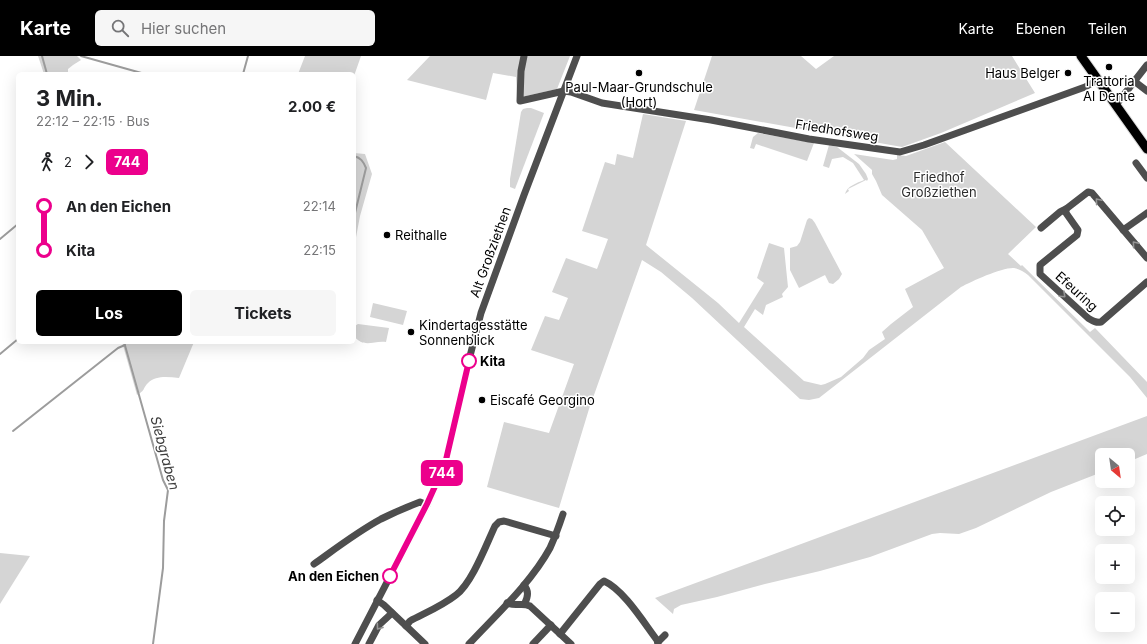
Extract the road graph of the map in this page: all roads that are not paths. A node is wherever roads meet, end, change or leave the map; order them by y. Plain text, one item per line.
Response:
1 (524, 56) edge
2 (577, 56) edge
3 (1081, 56) edge
4 (1147, 65) edge
5 (1098, 80) junction
6 (1134, 81) junction
7 (564, 91) junction
8 (1147, 91) edge
9 (1115, 104) junction
10 (1147, 149) edge
11 (1136, 163) dead end
12 (1147, 178) edge
13 (1066, 209) junction
14 (1147, 213) edge
15 (1041, 228) dead end
16 (1124, 230) junction
17 (1147, 258) edge
18 (1147, 282) edge
19 (427, 504) junction
20 (562, 514) dead end
21 (556, 536) junction
22 (314, 564) dead end
23 (524, 585) junction
24 (377, 600) junction
25 (507, 603) junction
26 (525, 603) junction
27 (392, 613) junction
28 (551, 625) junction
29 (406, 626) junction
30 (560, 634) junction
31 (665, 635) dead end
32 (658, 643) edge
33 (355, 644) edge
34 (369, 644) edge
35 (426, 644) edge
36 (469, 644) edge
37 (533, 644) edge
38 (571, 644) edge

1 - 7 street
2 - 7 street, Alt Großziethen
3 - 5 main road
4 - 6 street
5 - 7 street, Friedhofsweg
5 - 9 main road
6 - 8 street
6 - 9 street
7 - 19 street, Alt Großziethen
9 - 10 main road
11 - 12 street
13 - 15 street
16 -> 13 street
13 -> 18 street, Efeuring
14 - 16 street
17 -> 16 street
19 - 22 street
19 - 24 street, Alt Großziethen
20 - 21 street
21 - 23 street
21 - 29 street
23 - 25 street
23 - 26 street
24 - 27 street
24 - 33 street, Alt Großziethen
25 - 26 street
25 - 36 street
26 - 28 street
27 - 29 street
27 -> 34 street
28 - 30 street
28 - 37 street
29 - 35 street
30 - 32 street
30 - 38 street
31 - 32 street

